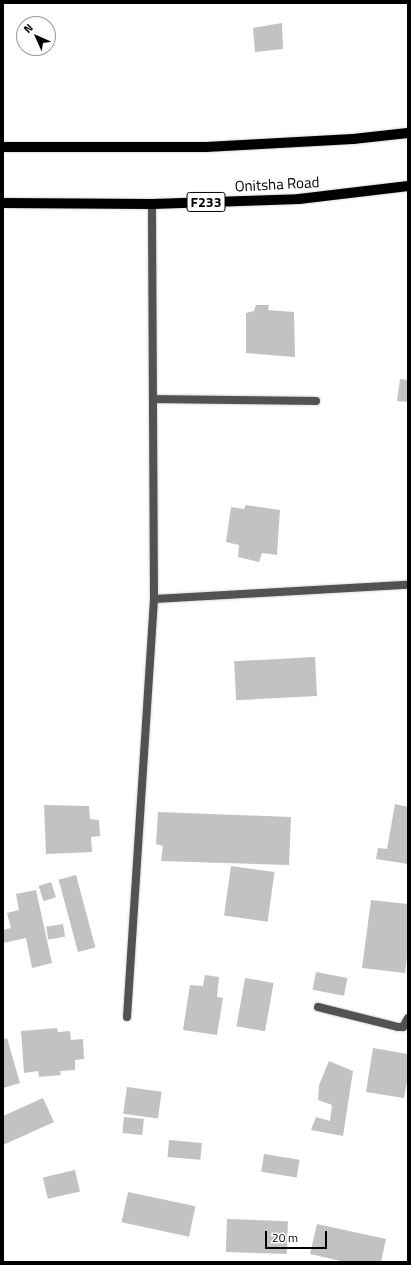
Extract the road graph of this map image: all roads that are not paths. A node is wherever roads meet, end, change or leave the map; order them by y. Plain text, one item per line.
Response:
1 (408, 133) edge
2 (3, 147) edge
3 (408, 186) edge
4 (3, 203) edge
5 (152, 204) junction
6 (153, 399) junction
7 (316, 401) dead end
8 (408, 585) edge
9 (154, 599) junction
10 (318, 1007) dead end
11 (127, 1017) dead end
12 (408, 1018) edge

1 - 2 main road
3 - 5 main road, Onitsha Road / F233
4 - 5 main road, Onitsha Road / F233
5 - 6 street
6 - 7 street
6 - 9 street
8 - 9 street
9 - 11 street
10 - 12 street

